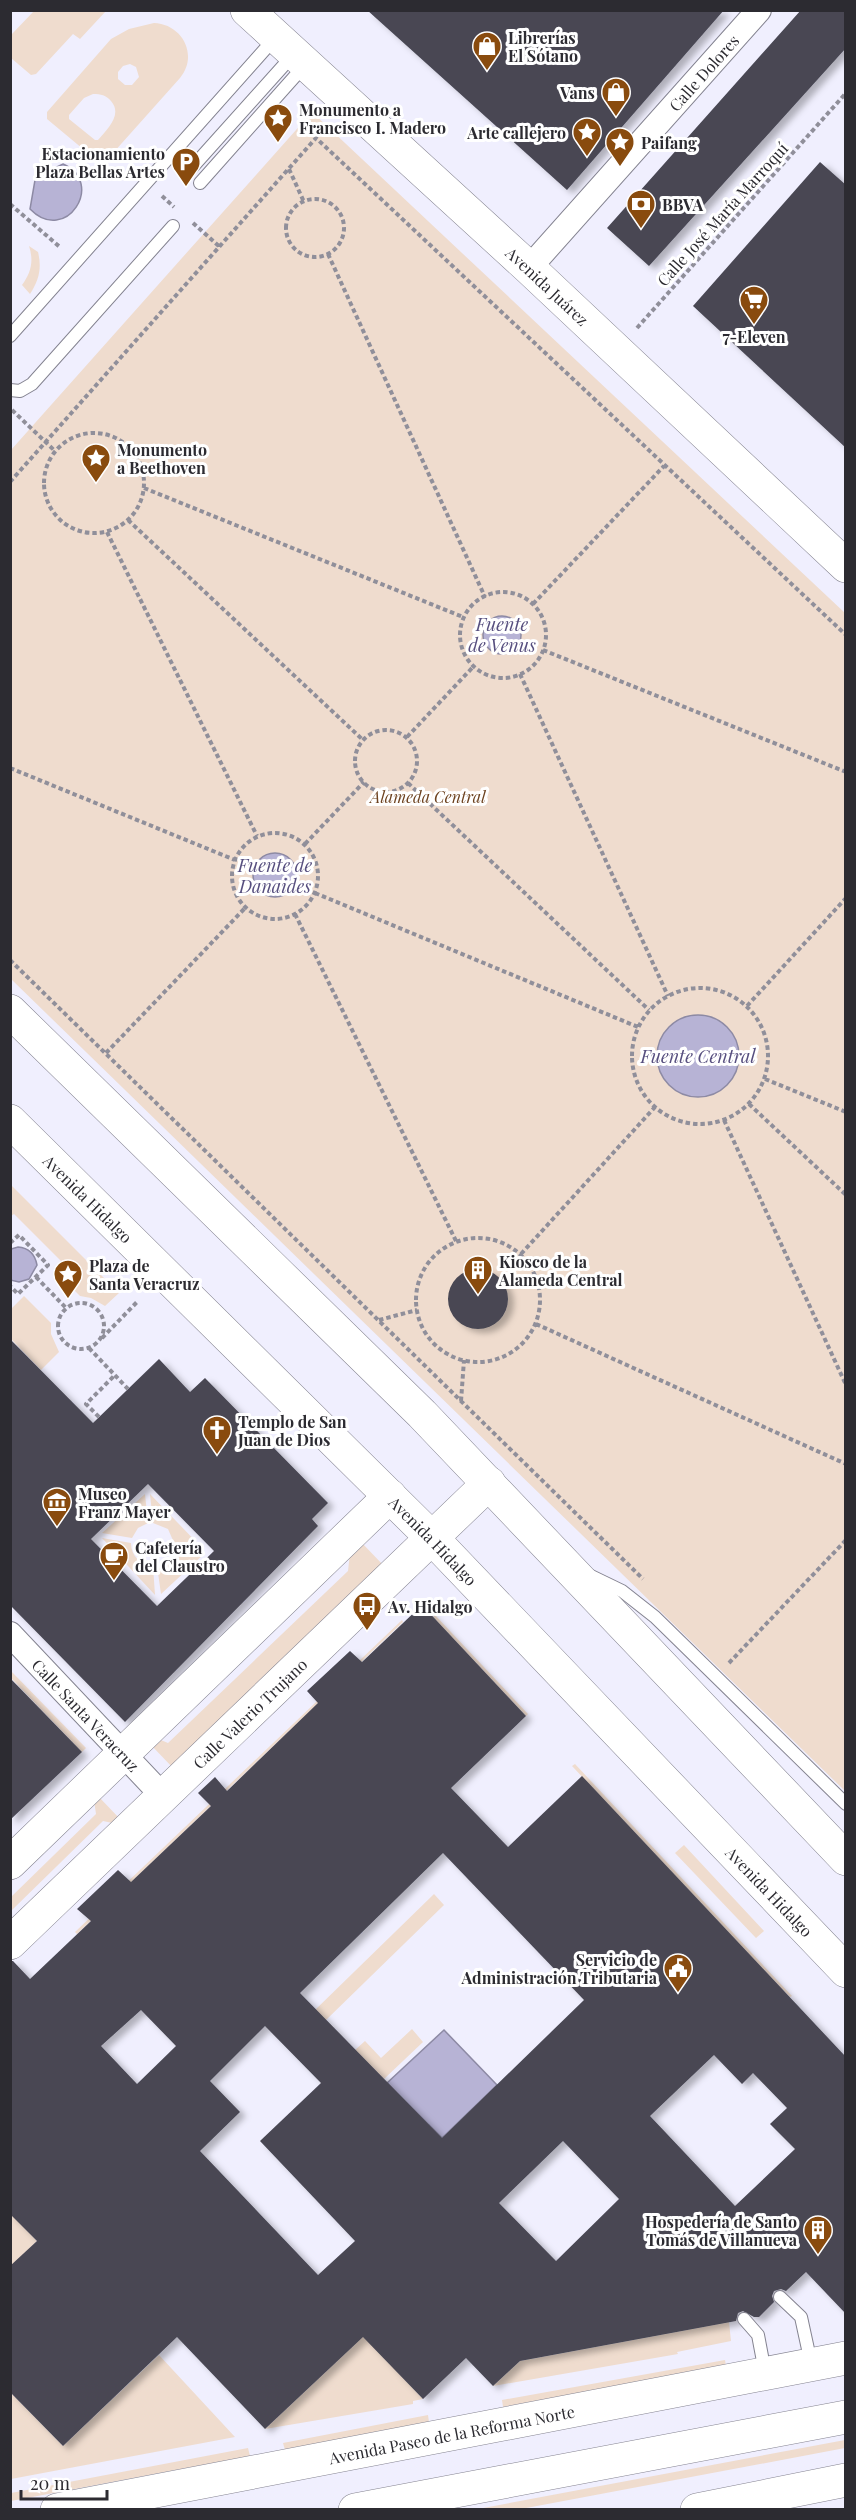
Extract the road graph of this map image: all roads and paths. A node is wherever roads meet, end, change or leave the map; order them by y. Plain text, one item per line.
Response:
1 (247, 10) edge
2 (759, 10) edge
3 (292, 52) junction
4 (846, 93) edge
5 (289, 169) junction
6 (188, 172) dead end
7 (200, 183) dead end
8 (304, 202) junction
9 (10, 204) edge
10 (173, 226) dead end
11 (328, 254) junction
12 (76, 261) junction
13 (529, 268) junction
14 (10, 336) edge
15 (616, 351) junction
16 (10, 390) edge
17 (10, 409) edge
18 (46, 442) junction
19 (55, 451) junction
20 (665, 465) junction
21 (10, 482) edge
22 (144, 488) junction
23 (128, 520) junction
24 (107, 532) junction
25 (846, 566) edge
26 (485, 597) junction
27 (533, 604) junction
28 (463, 617) junction
29 (846, 635) edge
30 (543, 650) junction
31 (473, 667) junction
32 (520, 674) junction
33 (407, 737) junction
34 (363, 740) junction
35 (10, 768) edge
36 (846, 772) edge
37 (364, 782) junction
38 (408, 783) junction
39 (257, 836) junction
40 (305, 844) junction
41 (235, 860) junction
42 (315, 893) junction
43 (846, 898) edge
44 (246, 907) junction
45 (295, 914) junction
46 (10, 960) edge
47 (668, 996) junction
48 (747, 1006) junction
49 (649, 1010) junction
50 (10, 1011) edge
51 (638, 1027) junction
52 (106, 1053) junction
53 (765, 1079) junction
54 (749, 1104) junction
55 (655, 1107) junction
56 (846, 1112) edge
57 (724, 1120) junction
58 (10, 1121) edge
59 (846, 1195) edge
60 (456, 1241) junction
61 (10, 1243) edge
62 (521, 1254) junction
63 (36, 1277) junction
64 (10, 1286) edge
65 (137, 1302) dead end
66 (67, 1309) junction
67 (417, 1310) junction
68 (379, 1320) junction
69 (536, 1324) junction
70 (99, 1341) junction
71 (89, 1348) junction
72 (464, 1360) junction
73 (115, 1375) junction
74 (846, 1385) edge
75 (129, 1389) dead end
76 (461, 1401) junction
77 (99, 1417) dead end
78 (846, 1464) edge
79 (489, 1483) junction
80 (390, 1496) junction
81 (432, 1538) junction
82 (846, 1540) edge
83 (549, 1546) junction
84 (645, 1581) dead end
85 (10, 1634) edge
86 (737, 1671) dead end
87 (124, 1754) junction
88 (163, 1796) junction
89 (846, 1804) edge
90 (846, 1859) edge
91 (10, 1863) edge
92 (10, 1943) edge
93 (846, 1971) edge
94 (780, 2296) dead end
95 (744, 2319) dead end
96 (846, 2358) edge
97 (811, 2365) junction
98 (765, 2374) junction
99 (846, 2417) edge
100 (846, 2481) edge
101 (57, 2510) edge
102 (355, 2510) edge
103 (697, 2510) edge

1 - 3 main road, Avenida Juárez
2 - 13 street, Calle Dolores
3 - 6 lane
3 - 7 lane
3 - 12 lane
3 - 13 main road, Avenida Juárez
4 - 15 path, Calle José María Marroquí
5 - 8 path
5 - 18 path
5 - 20 path
8 - 11 path
8 - 11 path
9 - 12 path
10 - 16 lane
11 - 26 path
12 - 14 lane
13 - 15 main road, Avenida Juárez
15 - 25 main road, Avenida Juárez
17 - 18 path
18 - 19 path
18 - 21 path
19 - 22 path
19 - 24 path
20 - 27 path
20 - 29 path
22 - 23 path
22 - 28 path
23 - 24 path
23 - 34 path
24 - 39 path
26 - 27 path
26 - 28 path
27 - 30 path
28 - 31 path
30 - 32 path
30 - 36 path
31 - 32 path
31 - 33 path
32 - 47 path
33 - 34 path
33 - 38 path
34 - 37 path
35 - 41 path
37 - 38 path
37 - 40 path
38 - 49 path
39 - 40 path
39 - 41 path
40 - 42 path
41 - 44 path
42 - 45 path
42 - 51 path
43 - 48 path
44 - 45 path
44 - 52 path
45 - 60 path
46 - 52 path
47 - 48 path
47 - 49 path
48 - 53 path
49 - 51 path
50 - 79 main road
51 - 55 path
52 - 68 path
53 - 54 path
53 - 56 path
54 - 57 path
54 - 59 path
55 - 57 path
55 - 62 path
57 - 74 path
58 - 80 main road, Avenida Hidalgo
60 - 62 path
60 - 67 path
61 - 63 path
62 - 69 path
63 - 64 path
63 - 66 path
65 - 70 path
66 - 70 path
66 - 71 path
67 - 68 path
67 - 72 path
68 - 76 path
69 - 72 path
69 - 78 path
70 - 71 path
71 - 73 path
72 - 76 path
73 - 75 path
73 - 77 path
76 - 84 path
79 - 81 main road, Calle Valerio Trujano
79 - 83 main road
80 - 81 main road, Avenida Hidalgo
80 - 87 main road
81 - 88 main road, Calle Valerio Trujano
81 - 93 main road, Avenida Hidalgo
82 - 86 path
83 - 89 lane
83 - 90 main road
85 - 87 street, Calle Santa Veracruz
87 - 88 street, Calle Santa Veracruz
87 - 91 main road
88 - 92 main road, Calle Valerio Trujano
94 - 97 lane
95 - 98 lane
96 - 97 main road, Avenida Paseo de la Reforma Norte
97 - 98 main road, Avenida Paseo de la Reforma Norte
98 - 101 main road, Avenida Paseo de la Reforma Norte
99 - 102 main road
100 - 103 main road

